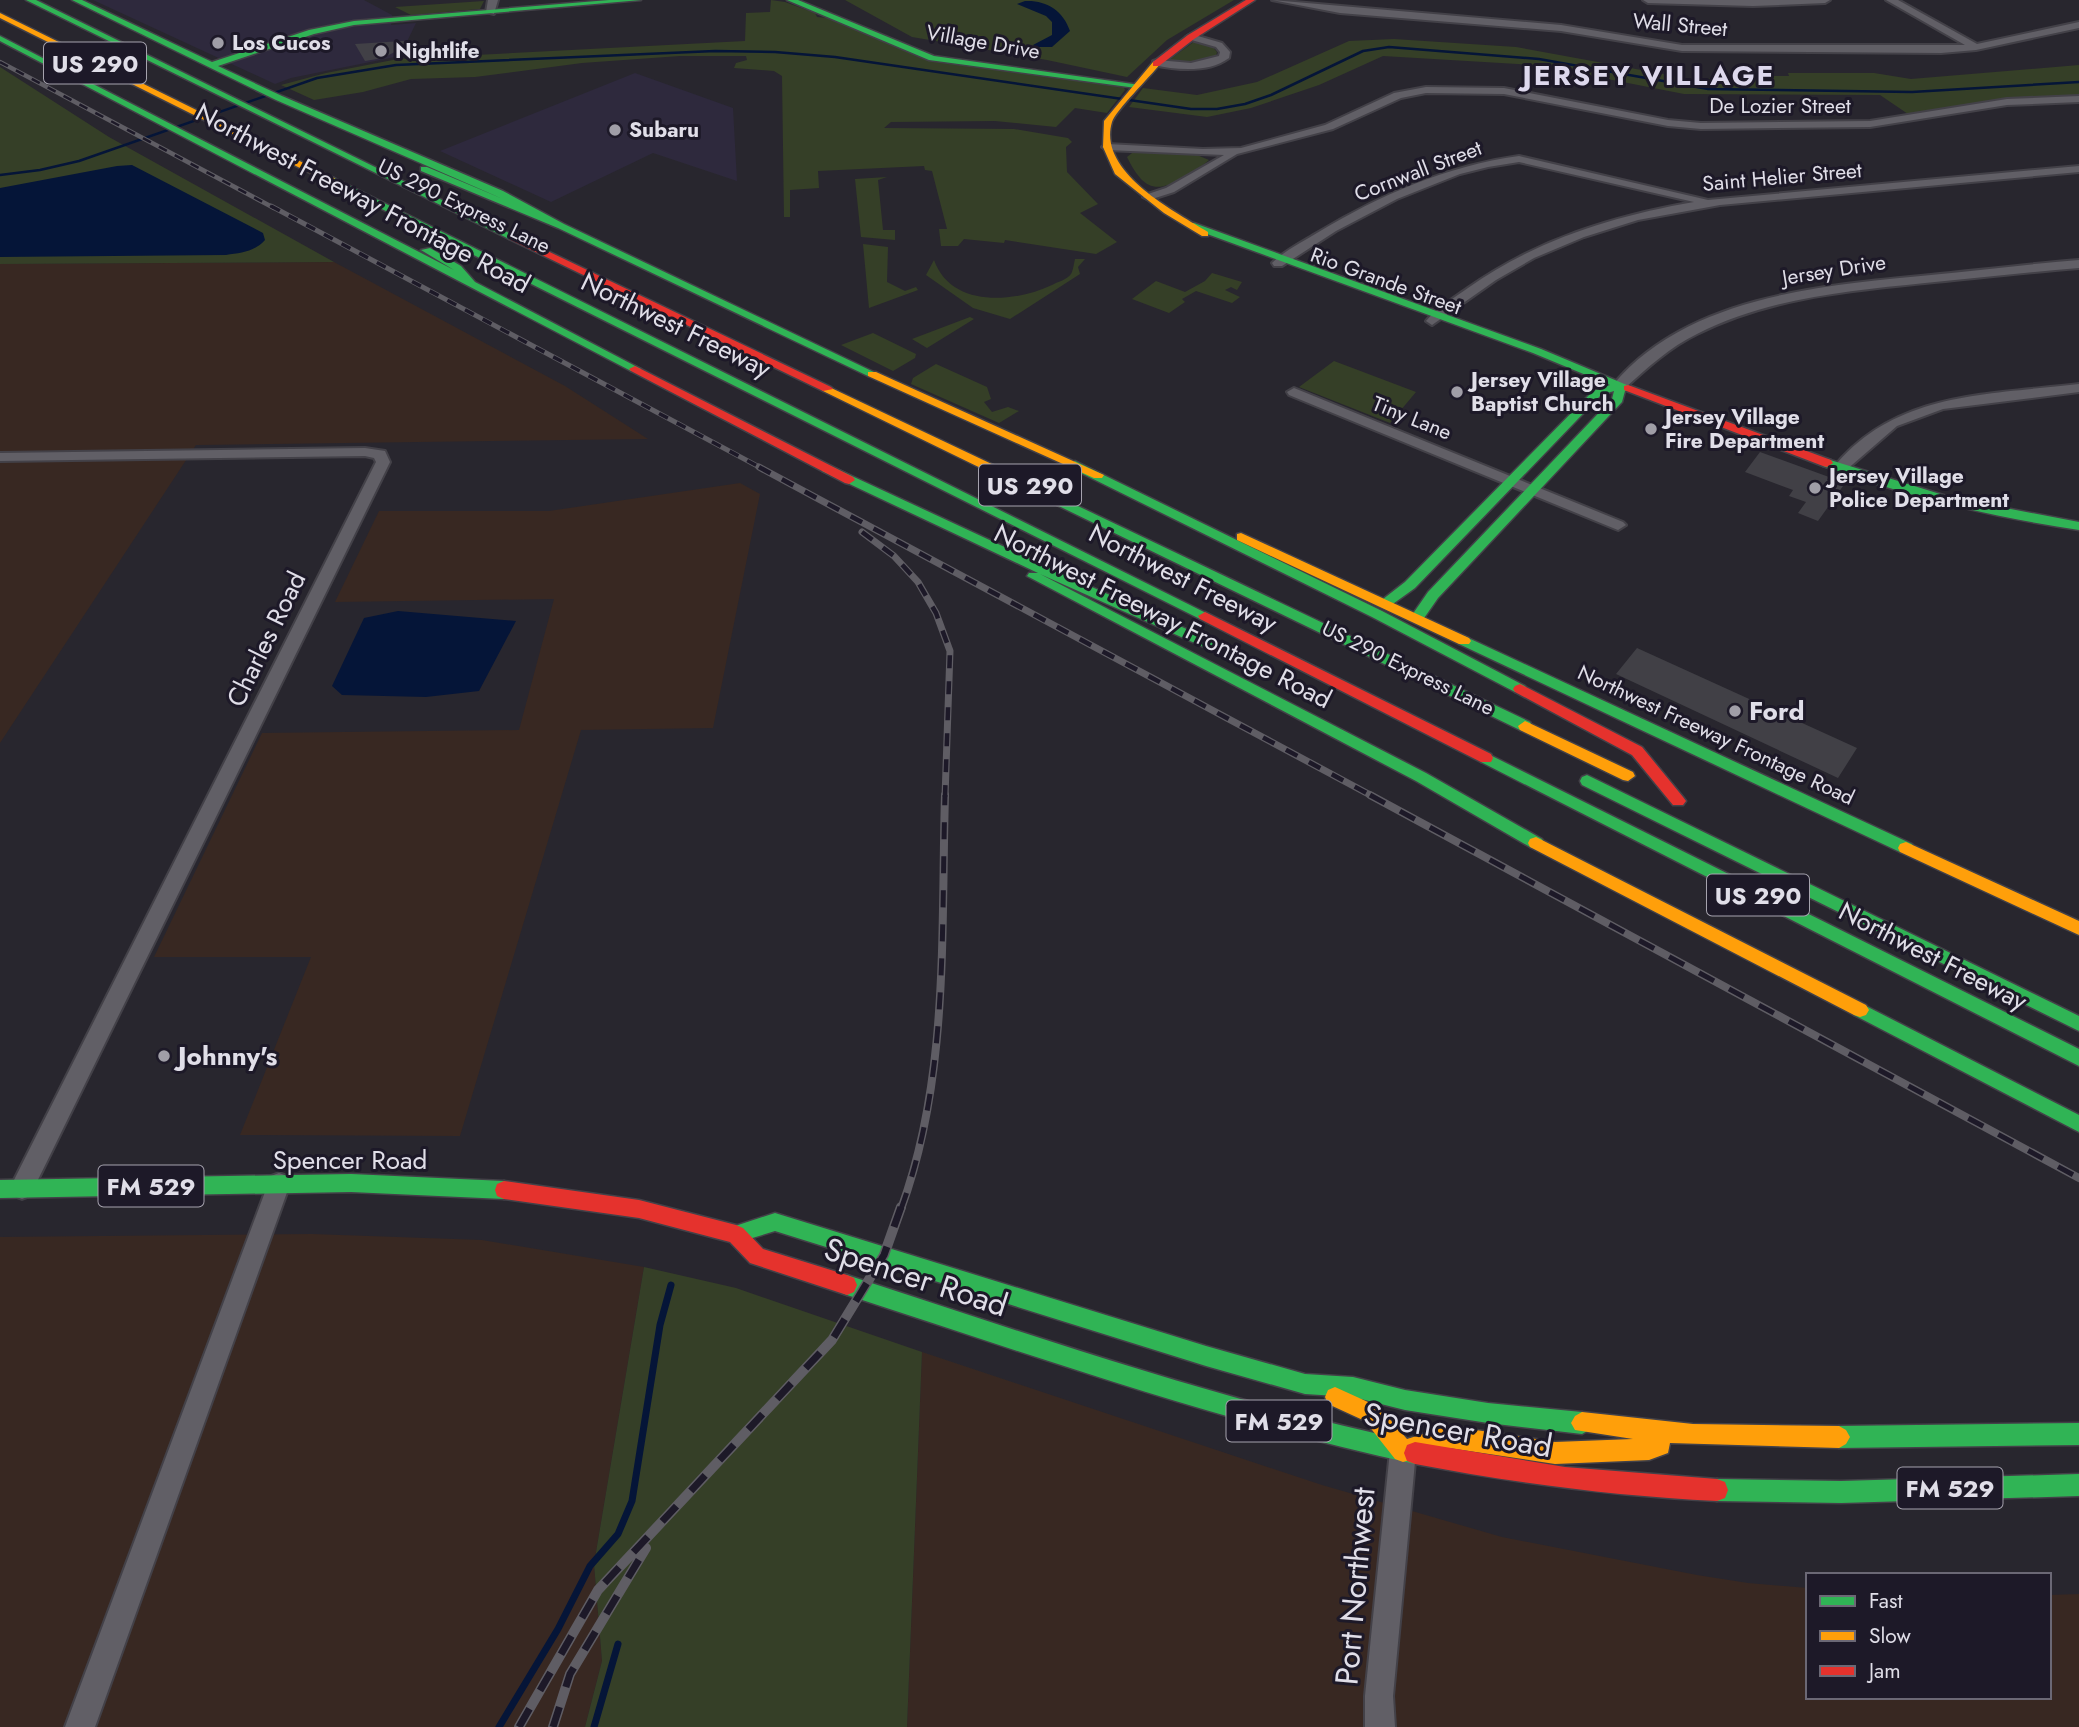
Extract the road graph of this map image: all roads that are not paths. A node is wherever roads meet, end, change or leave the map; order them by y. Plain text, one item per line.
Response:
1 (30, 0) edge
2 (76, 0) edge
3 (634, 0) edge
4 (791, 0) edge
5 (1251, 0) edge
6 (1277, 0) edge
7 (1393, 0) edge
8 (1648, 0) edge
9 (1825, 0) edge
10 (1891, 0) edge
11 (492, 6) edge
12 (3, 7) edge
13 (1391, 14) junction
14 (2079, 25) edge
15 (1191, 37) junction
16 (0, 38) edge
17 (1976, 47) junction
18 (1157, 63) junction
19 (212, 65) junction
20 (2079, 99) edge
21 (1125, 100) junction
22 (228, 114) junction
23 (1114, 147) junction
24 (1241, 151) junction
25 (2079, 169) edge
26 (1149, 197) junction
27 (1706, 201) junction
28 (561, 226) junction
29 (1281, 261) junction
30 (2079, 264) edge
31 (471, 282) junction
32 (1436, 318) junction
33 (1620, 385) junction
34 (2079, 388) edge
35 (1294, 391) dead end
36 (904, 444) dead end
37 (0, 457) edge
38 (1075, 465) junction
39 (826, 468) junction
40 (1840, 468) junction
41 (1514, 481) junction
42 (1533, 489) junction
43 (1618, 524) dead end
44 (2079, 526) edge
45 (1385, 603) junction
46 (1418, 618) junction
47 (1242, 659) dead end
48 (1305, 684) dead end
49 (1377, 703) junction
50 (1579, 776) dead end
51 (2079, 928) edge
52 (2079, 1024) edge
53 (2079, 1058) edge
54 (2079, 1124) edge
55 (279, 1184) junction
56 (22, 1188) junction
57 (0, 1189) edge
58 (736, 1234) junction
59 (1305, 1384) junction
60 (2079, 1434) edge
61 (1693, 1435) junction
62 (1403, 1451) junction
63 (2079, 1485) edge
64 (80, 1727) edge
65 (1380, 1727) edge

1 - 22 main road, Northwest Freeway / US 290
2 - 19 main road, Northwest Freeway Frontage Road
3 - 11 main road
4 - 21 main road, Village Drive
5 - 15 main road
6 - 13 street, Wall Street
7 - 13 street
8 - 9 street
10 - 17 street
11 - 19 main road
12 - 22 main road, US 290 Express Lane
12 - 22 main road, Northwest Freeway / US 290
13 - 17 street, Wall Street
14 - 17 street, Wall Street
15 - 18 main road
15 - 18 street
16 - 31 main road, Northwest Freeway Frontage Road
18 - 21 main road
19 - 28 main road, Northwest Freeway Frontage Road
20 - 24 street, De Lozier Street
21 - 23 main road, Rio Grande Street
22 - 28 main road
22 - 31 main road
22 - 36 main road, US 290 Express Lane
22 - 38 main road, Northwest Freeway / US 290
22 - 49 main road, Northwest Freeway / US 290
23 - 24 street, De Lozier Street
23 - 26 main road, Rio Grande Street
24 - 26 street, De Lozier Street
25 - 27 street, Saint Helier Street
26 - 29 main road, Rio Grande Street
27 - 29 street, Cornwall Street
27 - 32 street, Saint Helier Street
28 - 38 main road, Northwest Freeway Frontage Road
29 - 32 main road, Rio Grande Street
30 - 33 street, Jersey Drive
31 - 39 main road, Northwest Freeway Frontage Road
32 - 33 main road, Rio Grande Street
33 - 40 main road, Rio Grande Street
33 - 41 main road, Jersey Drive
33 - 42 main road, Jersey Drive
34 - 40 street
35 - 41 street, Tiny Lane
37 - 56 street, Charles Road
38 - 45 main road, Northwest Freeway Frontage Road
39 - 47 main road
39 - 54 main road, Northwest Freeway Frontage Road
40 - 44 main road, Rio Grande Street
41 - 42 street, Tiny Lane
41 - 45 main road, Jersey Drive
42 - 43 street, Tiny Lane
42 - 46 main road, Jersey Drive
45 - 46 main road, Northwest Freeway Frontage Road
46 - 51 main road, Northwest Freeway Frontage Road
48 - 49 main road
49 - 53 main road, Northwest Freeway / US 290
50 - 52 main road
55 - 56 main road, Spencer Road / FM 529
55 - 58 main road, Spencer Road / FM 529
55 - 64 street
56 - 57 main road, Spencer Road / FM 529
58 - 59 main road, Spencer Road / FM 529
58 - 62 main road, Spencer Road / FM 529
59 - 61 main road, Spencer Road / FM 529
59 - 62 main road
60 - 61 main road, Spencer Road / FM 529
61 - 62 main road
62 - 63 main road, Spencer Road / FM 529
62 - 65 street, Port Northwest

